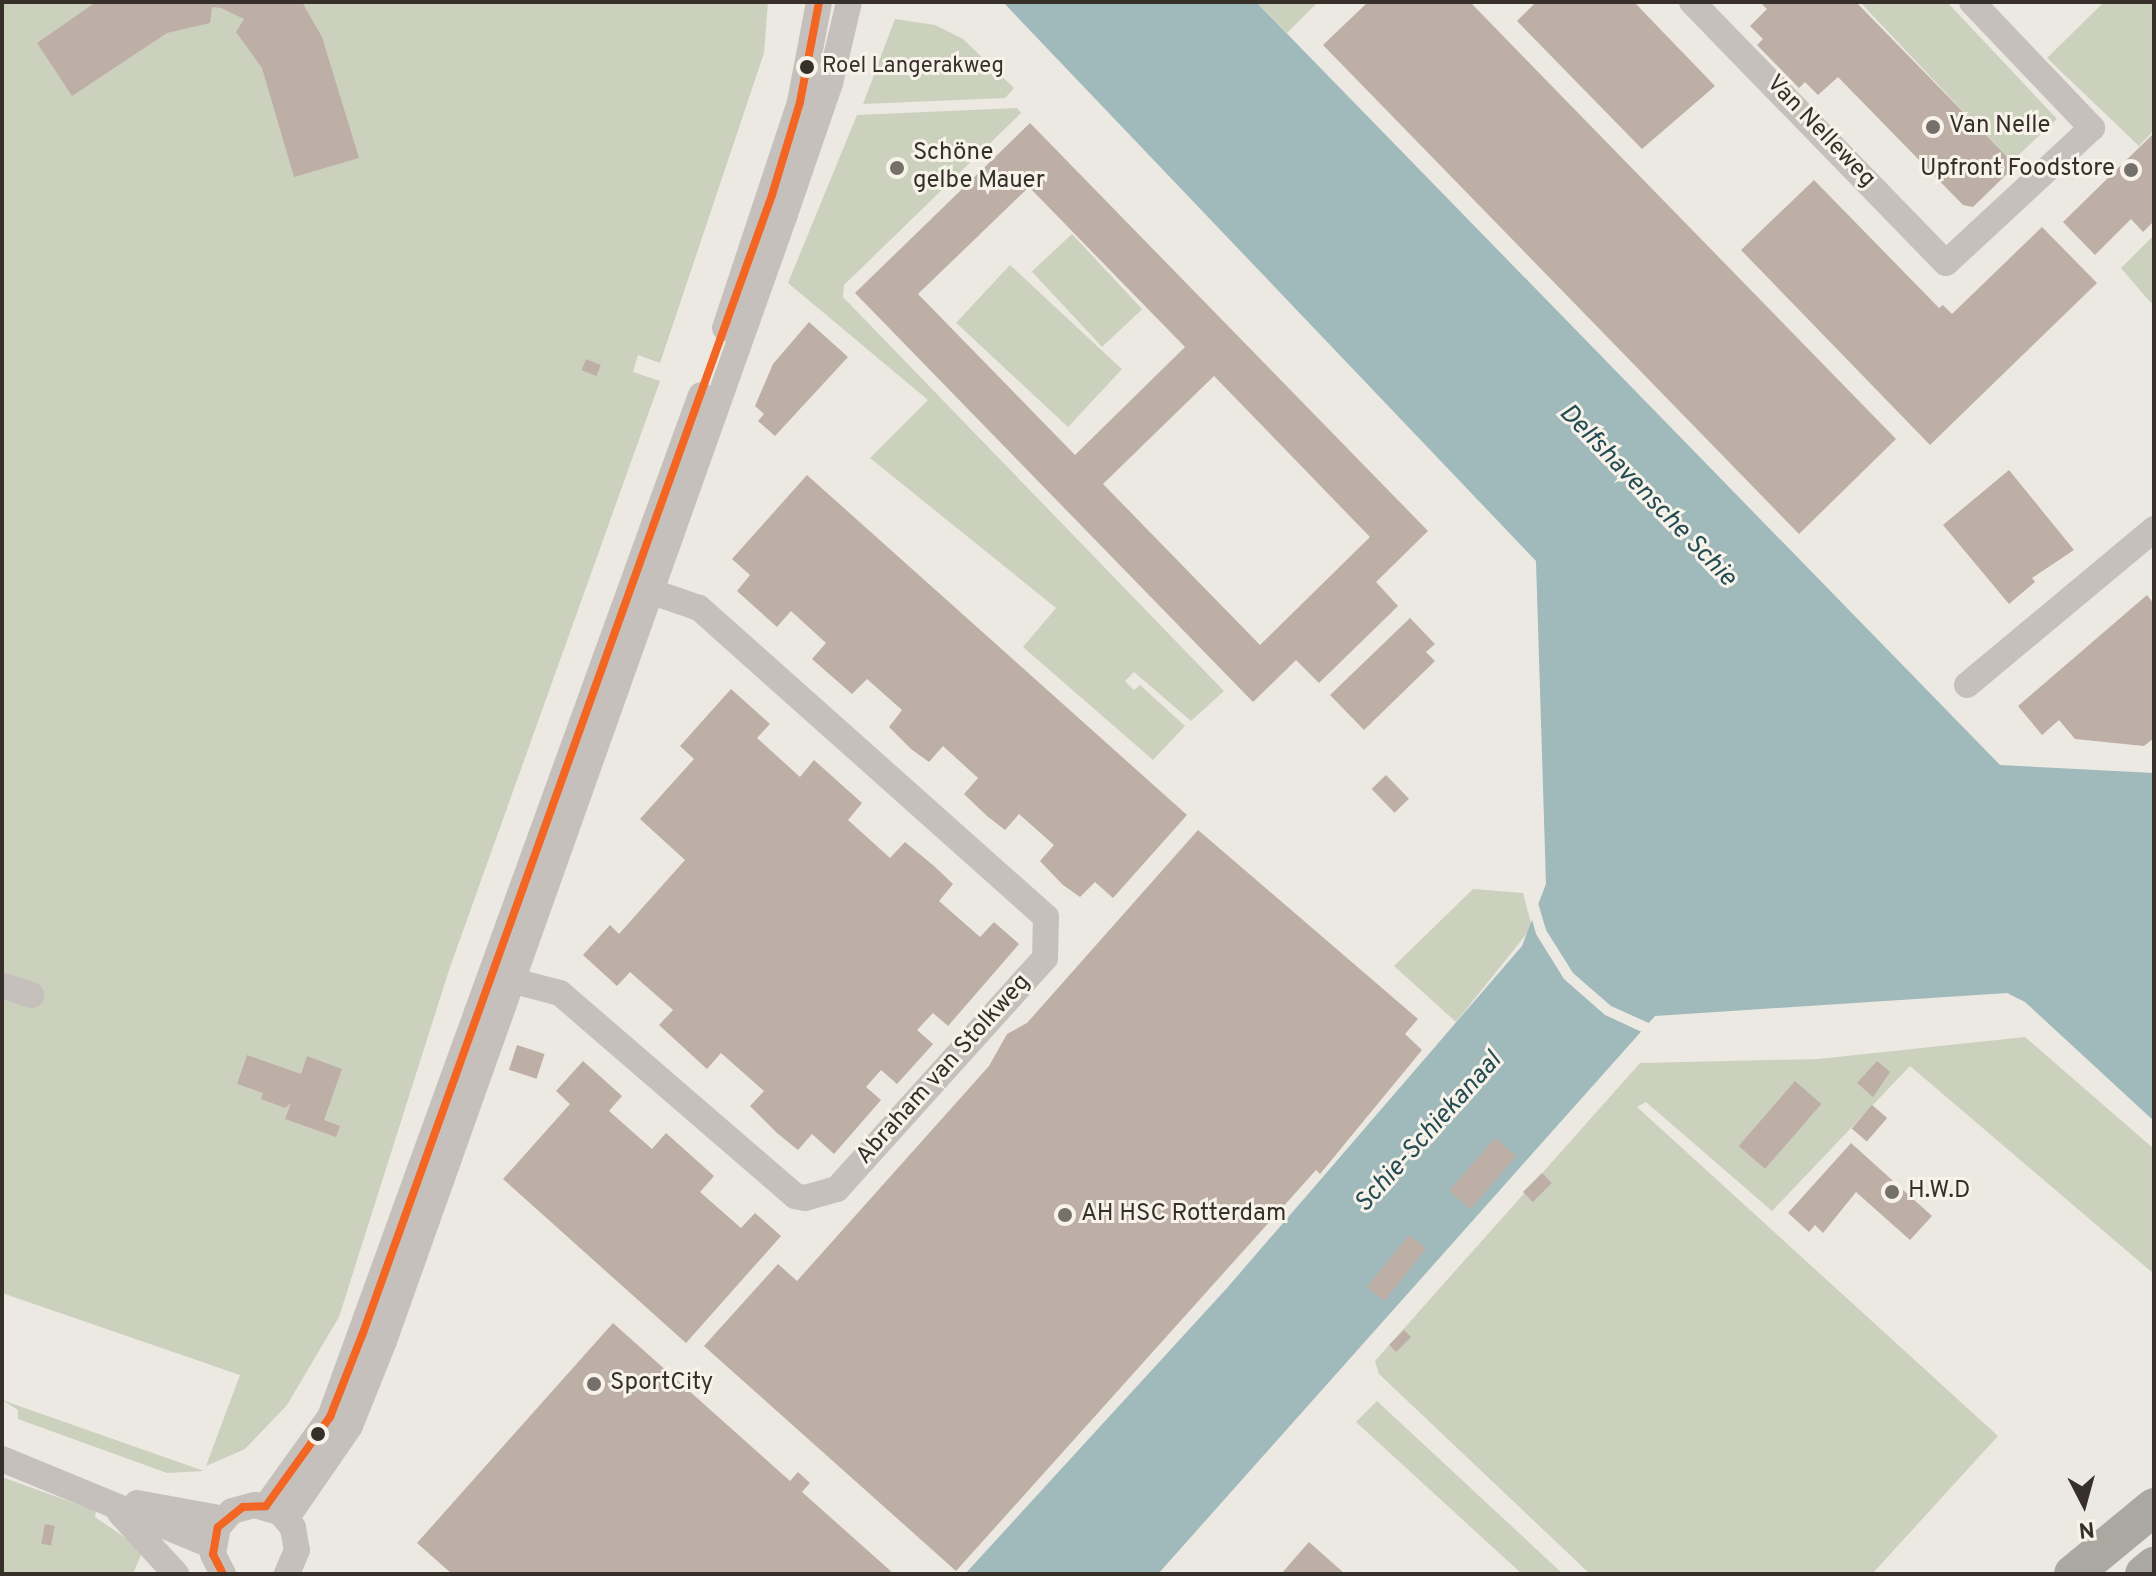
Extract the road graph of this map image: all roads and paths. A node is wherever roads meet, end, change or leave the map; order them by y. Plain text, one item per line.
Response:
1 (819, 2) edge
2 (849, 2) edge
3 (1692, 2) edge
4 (1972, 2) edge
5 (2154, 529) edge
6 (640, 587) junction
7 (1967, 685) dead end
8 (501, 978) junction
9 (2, 985) edge
10 (31, 995) dead end
11 (2, 1459) edge
12 (107, 1499) junction
13 (2154, 1507) edge
14 (276, 1512) junction
15 (224, 1519) junction
16 (213, 1546) junction
17 (2154, 1566) edge
18 (176, 1574) edge
19 (223, 1574) edge
20 (287, 1574) edge
21 (2073, 1574) edge
22 (2144, 1574) edge

1 - 6 street
2 - 6 street
3 - 4 street, Van Nelleweg
5 - 7 street
6 - 8 street
6 - 8 street, Abraham van Stolkweg
8 - 14 street
9 - 10 street
11 - 12 street
12 - 15 street
12 - 16 street
12 - 18 street
13 - 21 highway
14 - 15 street
14 - 20 street
15 - 16 street
16 - 19 street
17 - 22 highway

